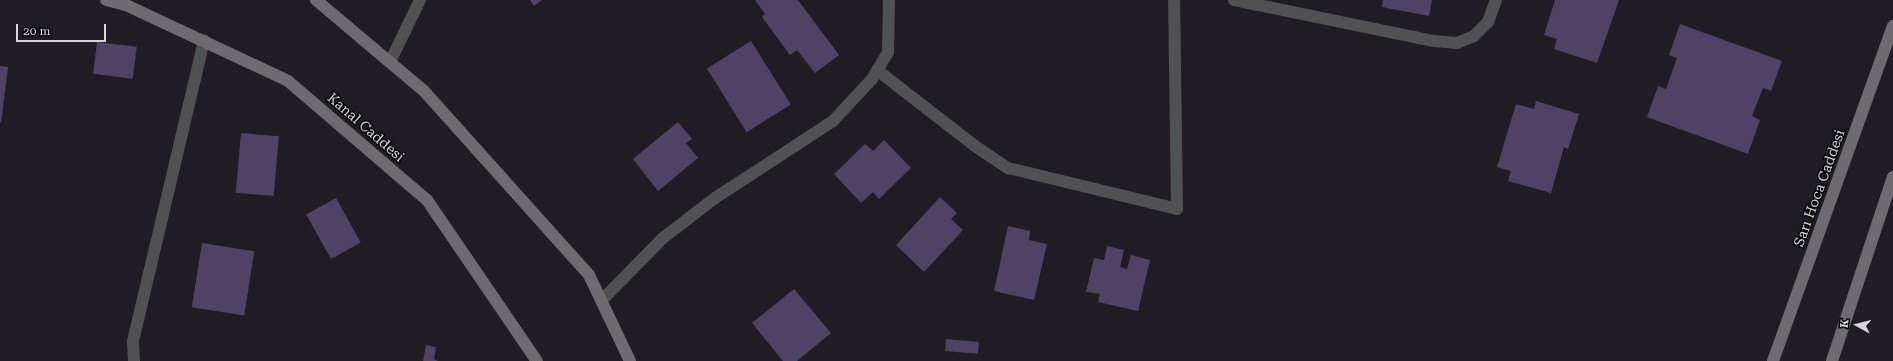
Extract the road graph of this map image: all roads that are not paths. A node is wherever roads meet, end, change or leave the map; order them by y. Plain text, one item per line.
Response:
1 (106, 0) edge
2 (316, 0) edge
3 (420, 0) edge
4 (889, 0) edge
5 (1174, 0) edge
6 (1234, 0) edge
7 (1496, 0) edge
8 (1893, 26) edge
9 (204, 40) junction
10 (390, 62) junction
11 (877, 70) junction
12 (1893, 177) edge
13 (601, 301) junction
14 (134, 361) edge
15 (537, 361) edge
16 (630, 361) edge
17 (1773, 361) edge
18 (1832, 361) edge

1 - 9 main road, Kanal Caddesi
2 - 10 main road
3 - 10 street
4 - 11 street
5 - 11 street
6 - 7 street
8 - 17 main road, Sarı Hoca Caddesi
9 - 14 street
9 - 15 main road, Kanal Caddesi
10 - 13 main road
11 - 13 street
12 - 18 main road
13 - 16 main road

